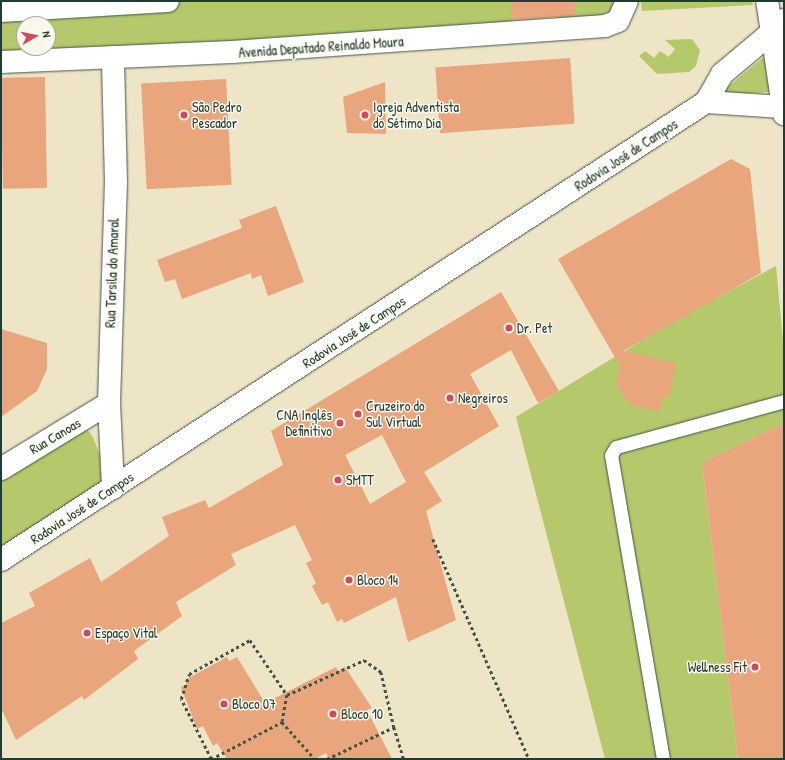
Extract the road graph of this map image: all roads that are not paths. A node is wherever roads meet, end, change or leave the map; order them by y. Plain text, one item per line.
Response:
1 (168, 1) edge
2 (627, 1) edge
3 (768, 1) edge
4 (109, 3) edge
5 (1, 11) edge
6 (778, 26) edge
7 (113, 57) junction
8 (1, 62) edge
9 (706, 102) junction
10 (784, 110) edge
11 (784, 401) edge
12 (109, 404) junction
13 (1, 469) edge
14 (113, 488) junction
15 (1, 560) edge
16 (663, 759) edge

1 - 4 street
2 - 7 street, Avenida Deputado Reinaldo Moura
3 - 6 street
4 - 5 street
6 - 9 street, Rodovia José de Campos
6 - 10 street
7 - 8 street, Avenida Deputado Reinaldo Moura
7 - 12 street, Rua Tarsila do Amaral
9 - 10 street
9 - 14 street, Rodovia José de Campos
11 - 16 lane
12 - 13 street, Rua Canoas
12 - 14 street, Rua Tarsila do Amaral
14 - 15 street, Rodovia José de Campos

